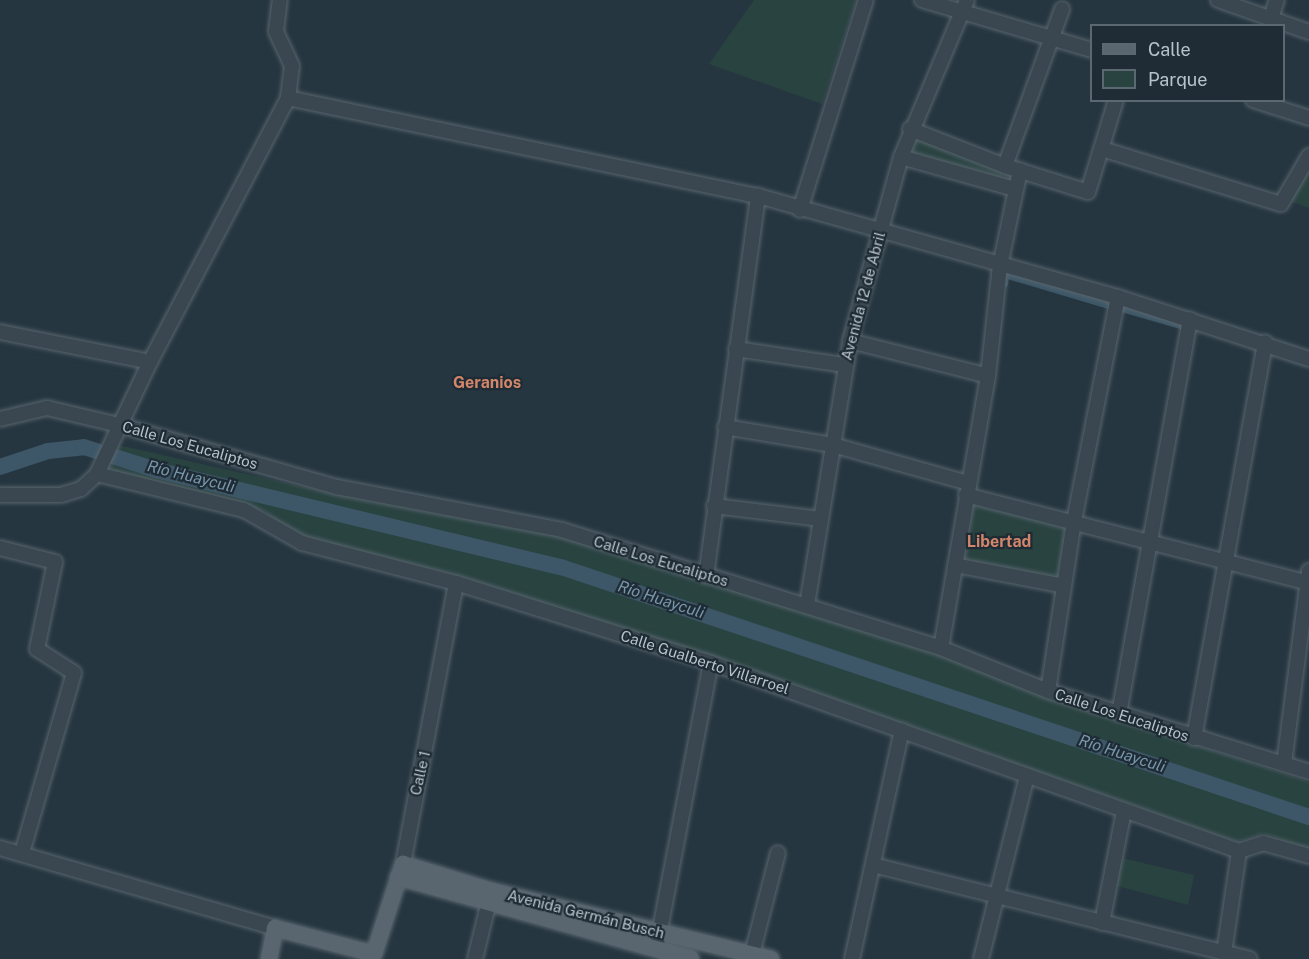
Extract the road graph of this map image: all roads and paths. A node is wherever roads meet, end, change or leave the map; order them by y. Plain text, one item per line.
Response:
1 (280, 0) edge
2 (866, 0) edge
3 (922, 0) edge
4 (1218, 0) edge
5 (1277, 0) edge
6 (964, 6) edge
7 (1062, 9) dead end
8 (1271, 18) junction
9 (1309, 32) edge
10 (1054, 38) junction
11 (1090, 49) edge
12 (288, 98) junction
13 (1115, 102) edge
14 (1259, 102) edge
15 (1309, 118) edge
16 (910, 129) junction
17 (1102, 149) junction
18 (1309, 156) edge
19 (901, 157) junction
20 (1005, 166) junction
21 (1020, 170) junction
22 (1016, 189) junction
23 (758, 196) junction
24 (801, 210) junction
25 (880, 232) junction
26 (1000, 266) junction
27 (1118, 297) junction
28 (1190, 319) junction
29 (0, 332) edge
30 (850, 341) junction
31 (1265, 342) junction
32 (736, 349) junction
33 (1309, 359) edge
34 (150, 362) junction
35 (845, 365) junction
36 (987, 376) junction
37 (0, 419) edge
38 (119, 425) junction
39 (725, 427) junction
40 (832, 445) junction
41 (99, 469) junction
42 (967, 489) junction
43 (0, 495) edge
44 (714, 506) junction
45 (821, 519) junction
46 (1074, 521) junction
47 (1151, 540) junction
48 (0, 548) edge
49 (1228, 562) junction
50 (955, 565) junction
51 (706, 576) junction
52 (1309, 579) edge
53 (456, 583) junction
54 (1064, 586) junction
55 (807, 605) junction
56 (941, 648) junction
57 (711, 663) junction
58 (1048, 691) junction
59 (1119, 714) junction
60 (902, 730) junction
61 (1194, 738) junction
62 (1284, 764) junction
63 (1309, 772) edge
64 (1027, 776) junction
65 (1124, 811) junction
66 (0, 848) edge
67 (1239, 851) junction
68 (22, 853) junction
69 (778, 853) dead end
70 (1309, 856) edge
71 (873, 866) junction
72 (400, 871) junction
73 (491, 896) junction
74 (996, 896) junction
75 (1102, 923) junction
76 (275, 928) junction
77 (650, 942) edge
78 (1224, 953) junction
79 (752, 954) junction
80 (373, 956) edge
81 (1244, 958) edge
82 (269, 959) edge
83 (476, 959) edge
84 (691, 959) edge
85 (771, 959) edge
86 (852, 959) edge
87 (981, 959) edge

1 - 12 street
2 - 24 street
3 - 6 street
4 - 8 street
5 - 8 street
6 - 10 street
6 - 16 street, Avenida 12 de Abril
7 - 10 street
8 - 9 street
10 - 11 street
10 - 20 street
12 - 23 street
12 - 34 street
13 - 17 street
14 - 15 street
16 - 19 street, Avenida 12 de Abril
16 - 20 street
17 - 18 street
17 - 21 street
19 - 22 street
19 - 25 street, Avenida 12 de Abril
20 - 21 street
21 - 22 street
22 - 26 street
23 - 24 street
23 - 32 street
24 - 25 street
25 - 26 street
25 - 30 street, Avenida 12 de Abril
26 - 27 street
26 - 36 street
27 - 28 street
27 - 46 street
28 - 31 street
28 - 47 street
29 - 34 street
30 - 35 street, Avenida 12 de Abril
30 - 36 street
31 - 33 street
31 - 49 street
32 - 35 street
32 - 39 street
34 - 38 street
35 - 40 street, Avenida 12 de Abril
36 - 42 street
37 - 38 street, Calle Los Eucaliptos
38 - 41 street
38 - 51 street, Calle Los Eucaliptos
39 - 40 street
39 - 44 street
40 - 42 street
40 - 45 street, Avenida 12 de Abril
41 - 43 street
41 - 53 street, Calle Gualberto Villarroel
42 - 46 street
42 - 50 street
44 - 45 street
44 - 51 street
45 - 55 street, Avenida 12 de Abril
46 - 47 street
46 - 54 street
47 - 49 street
47 - 59 street
48 - 68 street
49 - 52 street
49 - 61 street
50 - 54 street
50 - 56 street
51 - 55 street, Calle Los Eucaliptos
52 - 62 street
53 - 57 street, Calle Gualberto Villarroel
53 - 72 street, Calle 1
54 - 58 street
55 - 56 street, Calle Los Eucaliptos
56 - 58 street, Calle Los Eucaliptos
57 - 60 street, Calle Gualberto Villarroel
57 - 77 street
58 - 59 street, Calle Los Eucaliptos
59 - 61 street, Calle Los Eucaliptos
60 - 64 street, Calle Gualberto Villarroel
60 - 71 street
61 - 62 street, Calle Los Eucaliptos
62 - 63 street, Calle Los Eucaliptos
64 - 65 street, Calle Gualberto Villarroel
64 - 74 street
65 - 67 street, Calle Gualberto Villarroel
65 - 75 street
66 - 68 street
67 - 70 street
67 - 78 street
68 - 76 street
69 - 79 street
71 - 74 street
71 - 86 street
72 - 73 main road, Avenida Germán Busch
72 - 80 main road, Calle 1
73 - 77 main road, Avenida Germán Busch
73 - 83 street
74 - 75 street
74 - 87 street
75 - 78 street
76 - 80 main road
76 - 82 main road
77 - 79 main road, Avenida Germán Busch
77 - 84 main road, Avenida Germán Busch
78 - 81 street
79 - 85 main road, Avenida Germán Busch

